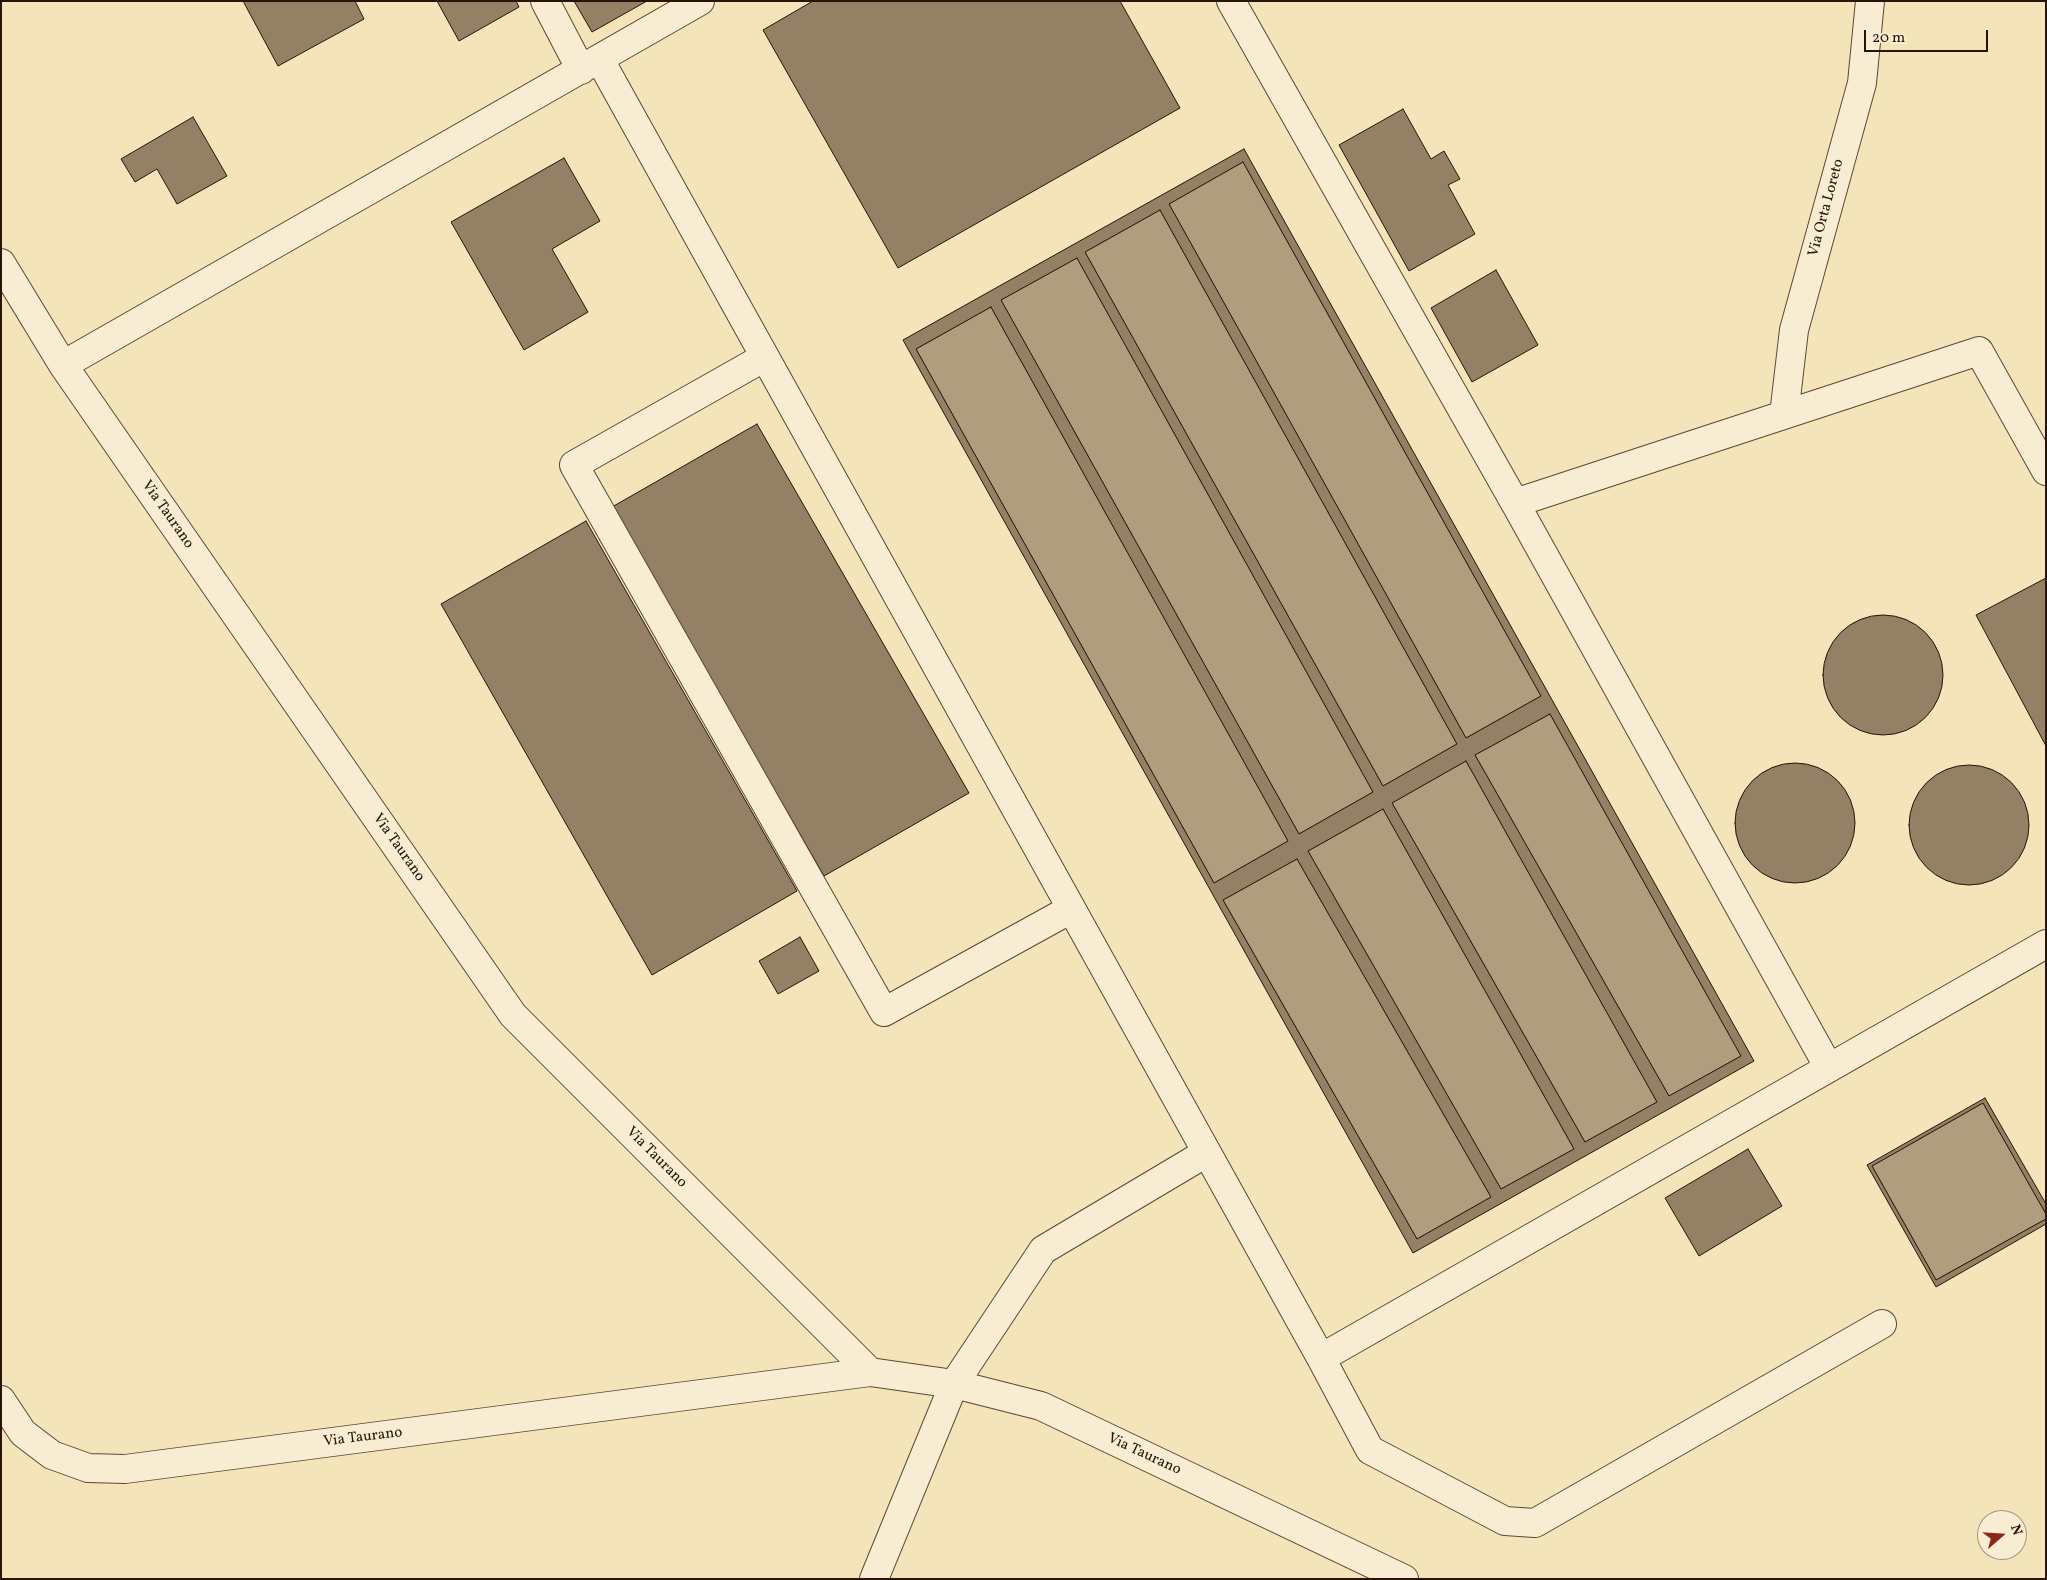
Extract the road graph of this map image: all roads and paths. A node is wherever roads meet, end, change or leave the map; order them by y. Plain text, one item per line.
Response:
1 (545, 1) edge
2 (700, 1) edge
3 (1231, 1) edge
4 (1870, 1) edge
5 (590, 65) junction
6 (1, 263) edge
7 (765, 357) junction
8 (63, 365) junction
9 (1784, 415) junction
10 (2046, 471) edge
11 (1515, 503) junction
12 (1071, 909) junction
13 (2046, 944) edge
14 (1829, 1068) junction
15 (1206, 1153) junction
16 (1882, 1324) dead end
17 (1321, 1358) junction
18 (870, 1372) junction
19 (954, 1384) junction
20 (1, 1400) edge
21 (874, 1579) edge
22 (1404, 1579) edge

1 - 5 street
2 - 5 street
3 - 11 street
4 - 9 street, Via Orta Loreto
5 - 7 street
5 - 8 street
6 - 8 street, Via Taurano
7 - 12 street
7 - 12 street
8 - 18 street, Via Taurano
9 - 10 street
9 - 11 street
11 - 14 street
12 - 15 street
13 - 14 street
14 - 17 street
15 - 17 street
15 - 19 street
16 - 17 street
18 - 19 street, Via Taurano
18 - 20 street, Via Taurano
19 - 21 street
19 - 22 street, Via Taurano

